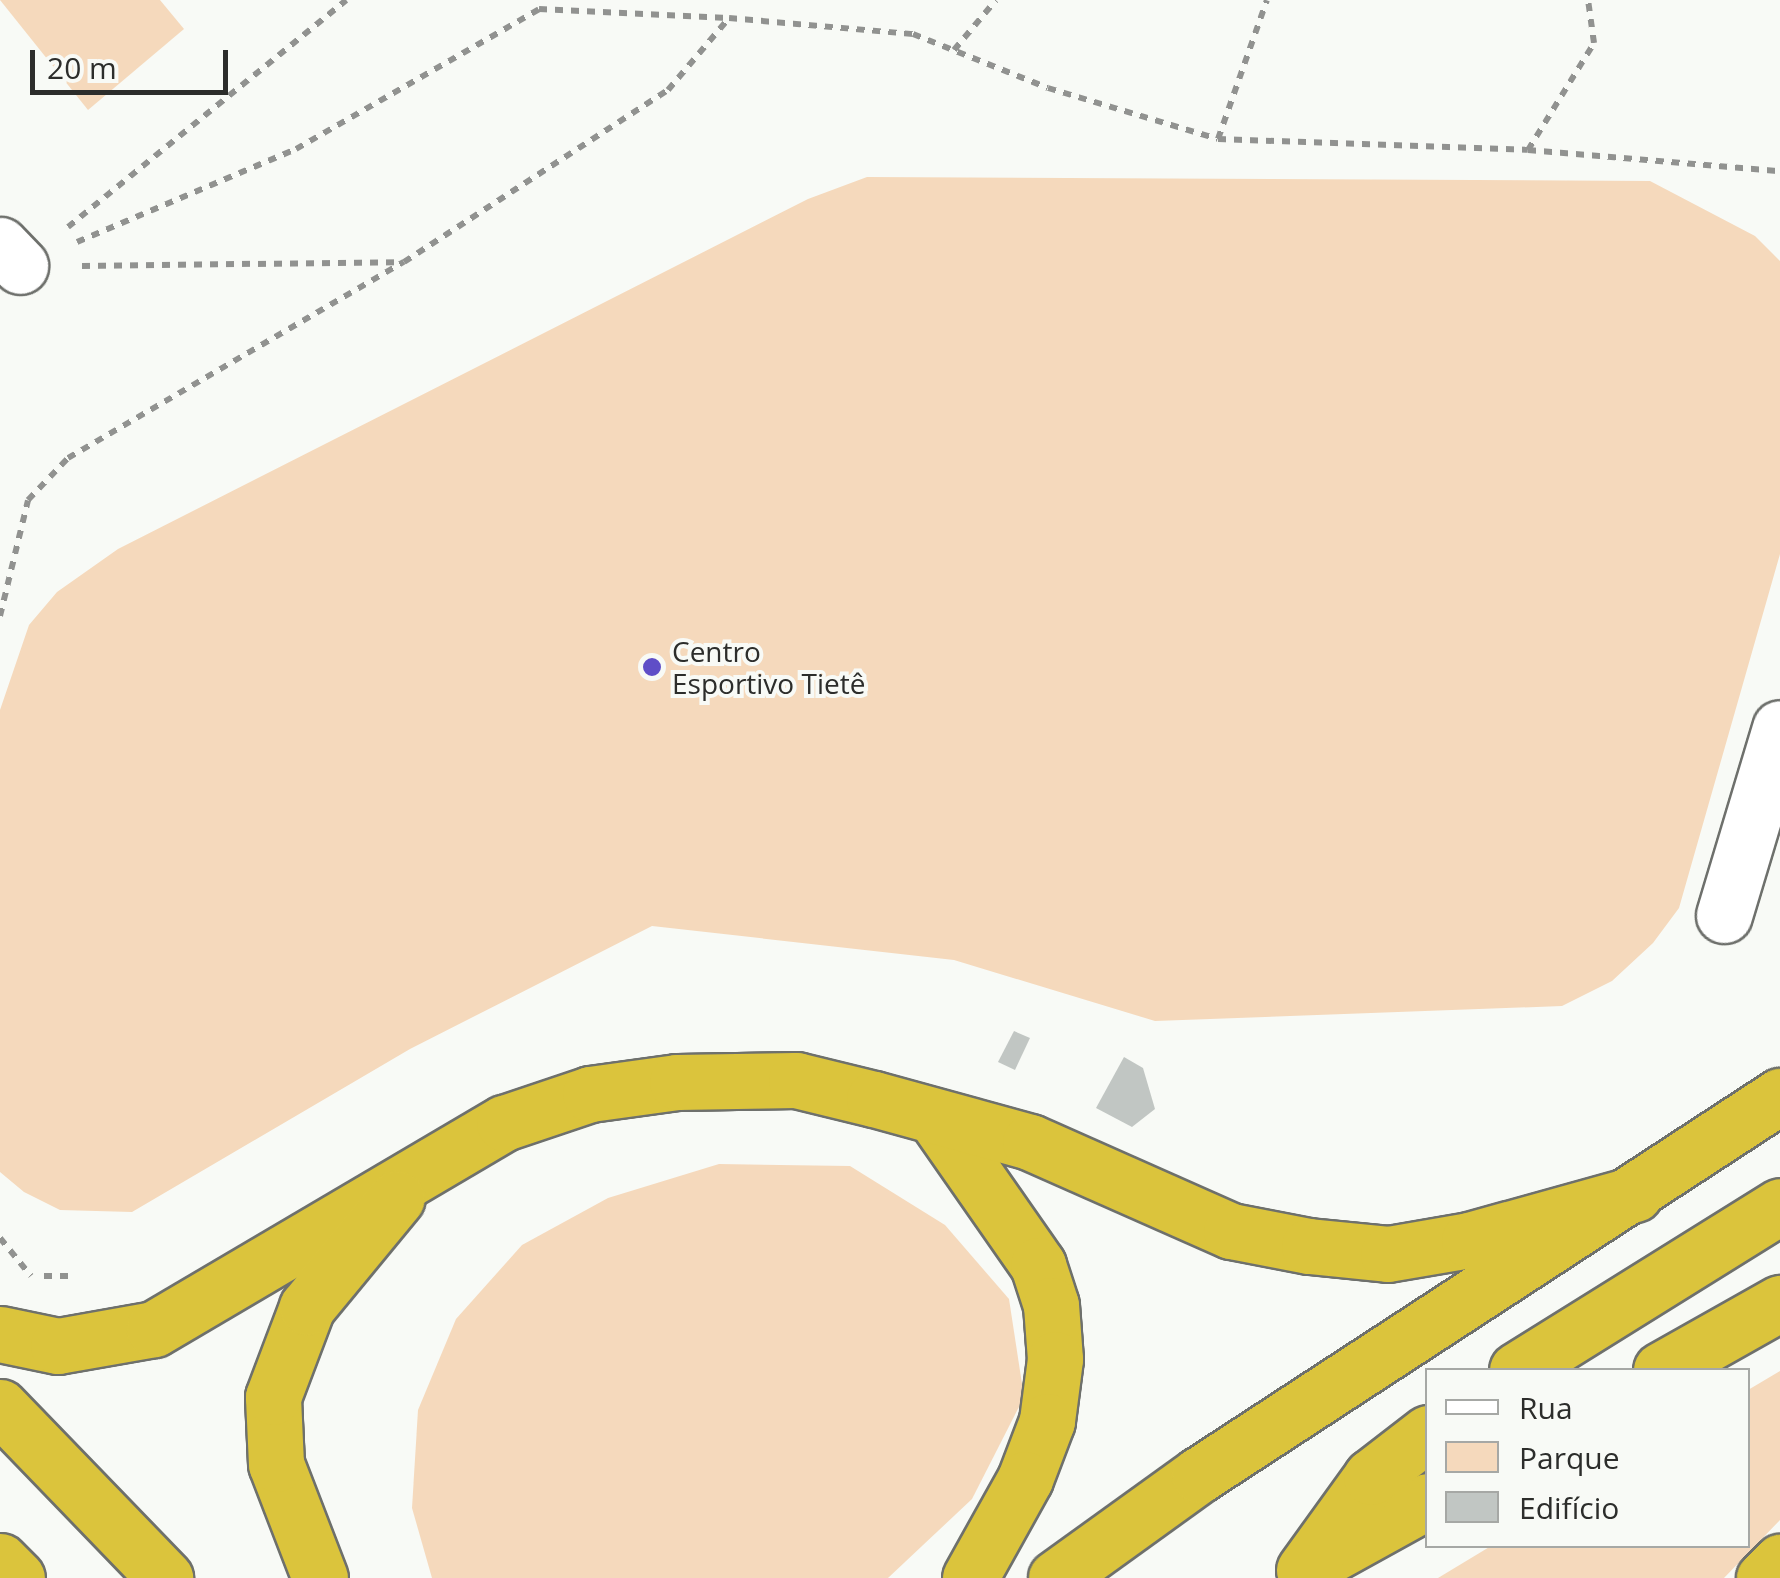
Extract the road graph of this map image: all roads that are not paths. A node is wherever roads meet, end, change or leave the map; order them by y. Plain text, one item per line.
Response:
1 (1780, 728) edge
2 (1724, 915) dead end
3 (1780, 1096) edge
4 (934, 1116) junction
5 (434, 1162) junction
6 (1635, 1194) junction
7 (1780, 1206) edge
8 (1780, 1303) edge
9 (0, 1334) edge
10 (1520, 1368) edge
11 (1665, 1368) edge
12 (0, 1407) edge
13 (1425, 1436) edge
14 (1425, 1503) edge
15 (0, 1561) edge
16 (1780, 1562) edge
17 (1298, 1574) edge
18 (17, 1578) edge
19 (165, 1578) edge
20 (320, 1578) edge
21 (970, 1578) edge
22 (1056, 1578) edge
23 (1764, 1578) edge

1 - 2 lane
3 - 6 highway
4 - 5 highway
4 - 6 highway
4 - 21 highway
5 - 9 highway
5 - 20 highway
6 - 22 highway
7 - 10 highway
8 - 11 highway
12 - 19 highway
13 - 17 highway
14 - 17 highway
15 - 18 highway
16 - 23 highway

